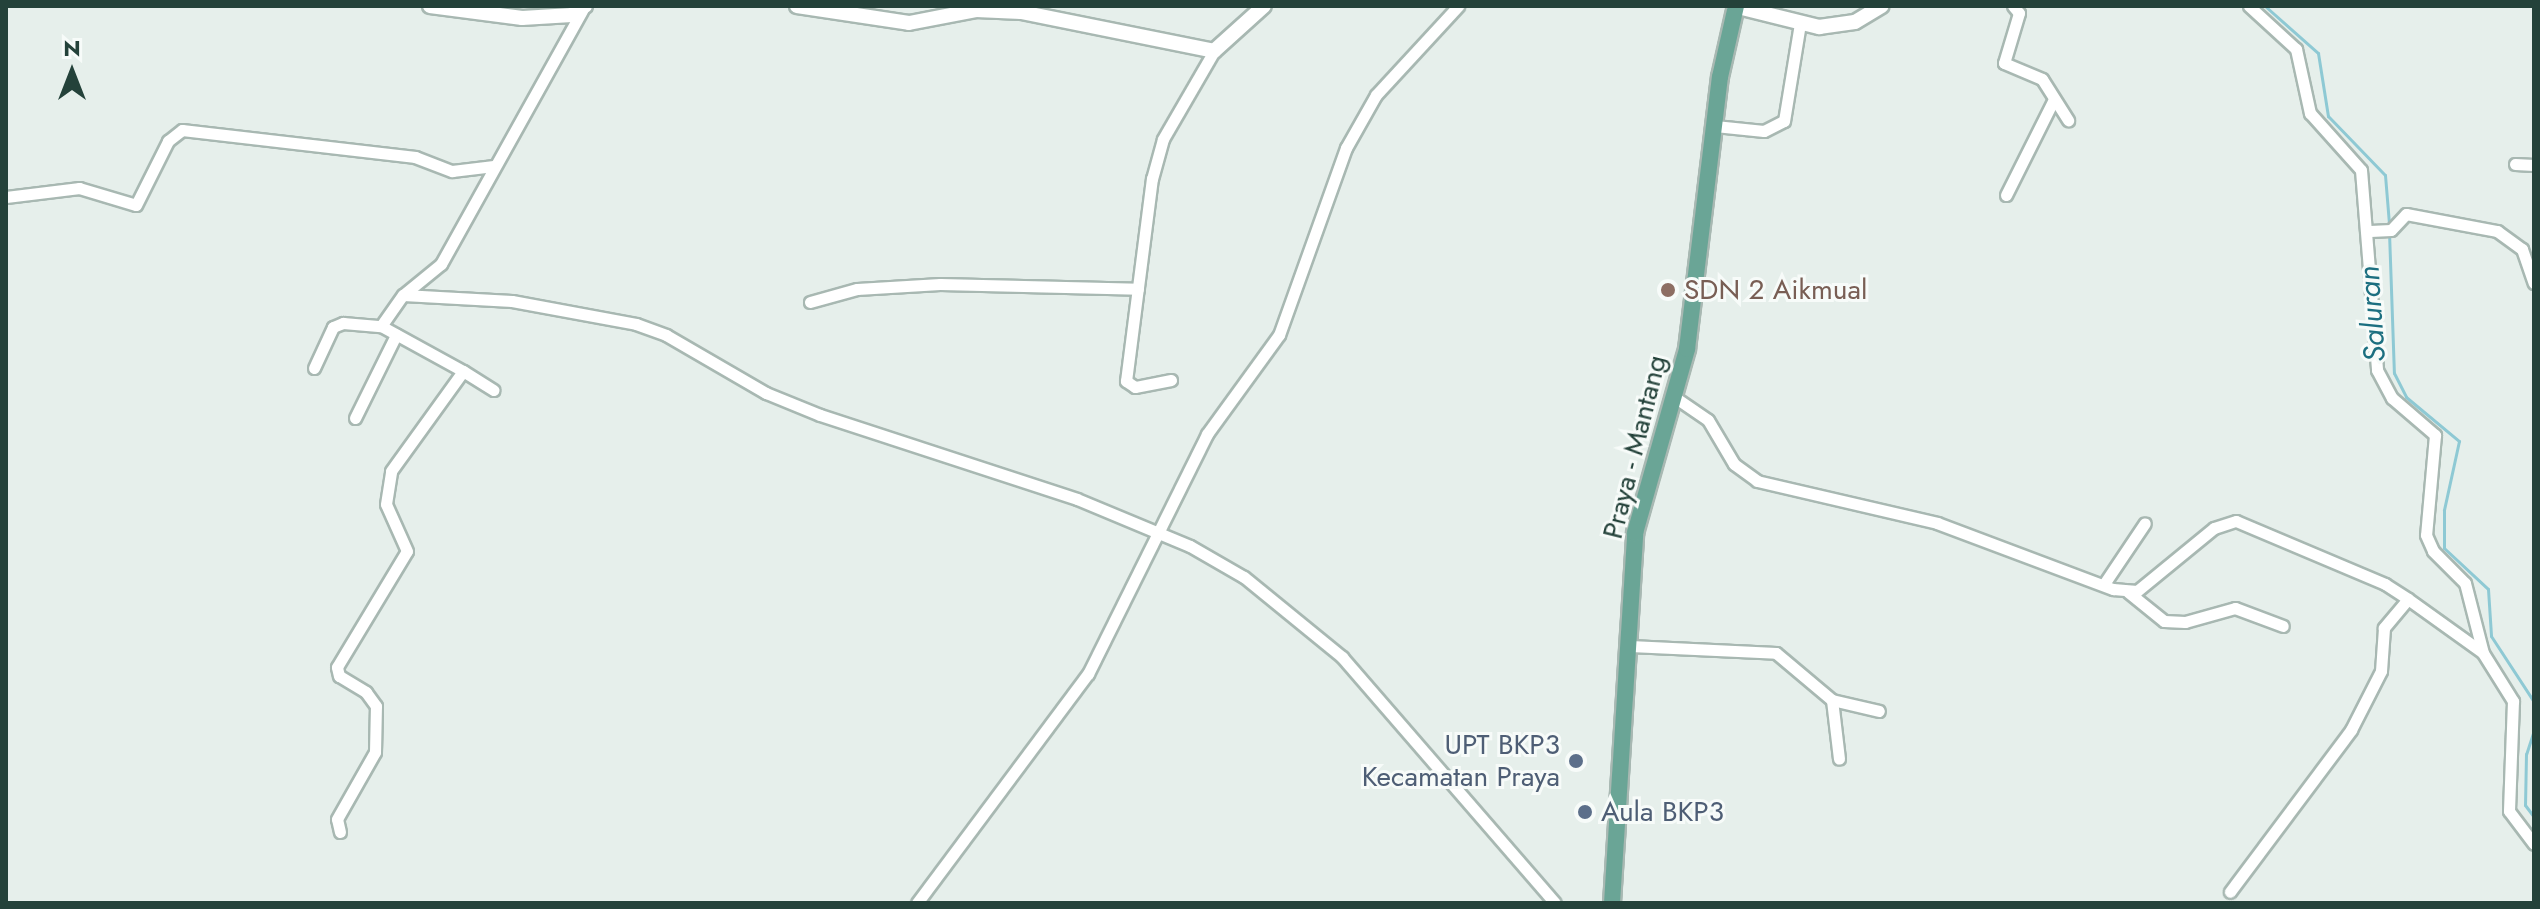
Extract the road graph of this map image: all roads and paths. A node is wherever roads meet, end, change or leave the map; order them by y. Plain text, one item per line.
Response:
1 (430, 6) edge
2 (797, 6) edge
3 (1264, 6) edge
4 (1458, 6) edge
5 (1735, 6) edge
6 (1882, 6) edge
7 (2013, 6) edge
8 (2249, 6) edge
9 (584, 8) edge
10 (1800, 23) junction
11 (1214, 51) junction
12 (2053, 101) junction
13 (2068, 120) dead end
14 (1715, 126) junction
15 (2515, 164) dead end
16 (2534, 165) edge
17 (494, 166) junction
18 (2006, 195) dead end
19 (6, 197) edge
20 (2380, 230) junction
21 (2534, 283) edge
22 (1138, 289) junction
23 (403, 295) junction
24 (810, 302) dead end
25 (381, 326) junction
26 (396, 335) junction
27 (314, 368) dead end
28 (463, 371) junction
29 (1171, 380) dead end
30 (494, 390) dead end
31 (1673, 396) junction
32 (355, 418) dead end
33 (2145, 523) dead end
34 (1158, 530) junction
35 (2104, 584) junction
36 (2128, 592) junction
37 (2408, 599) junction
38 (2283, 626) dead end
39 (1630, 646) junction
40 (2483, 653) junction
41 (1832, 700) junction
42 (1879, 711) dead end
43 (1839, 759) dead end
44 (340, 832) dead end
45 (2534, 844) edge
46 (2230, 892) dead end
47 (917, 903) edge
48 (1555, 903) edge
49 (1612, 903) edge

1 - 9 street
2 - 11 street
3 - 11 street
4 - 34 street
5 - 10 street
5 - 14 main road, Praya - Mantang
6 - 10 street
7 - 12 street
8 - 20 street
9 - 17 street
10 - 14 street
11 - 22 street
12 - 13 street
12 - 18 street
14 - 31 main road, Praya - Mantang
15 - 16 street
17 - 19 street
17 - 23 street
20 - 21 street
20 - 40 street
22 - 24 street
22 - 29 street
23 - 25 street
23 - 34 street
25 - 26 street
25 - 27 street
26 - 28 street
26 - 32 street
28 - 30 street
28 - 44 street
31 - 35 street
31 - 39 main road, Praya - Mantang
33 - 35 street
34 - 47 street
34 - 48 street
35 - 36 street
36 - 37 street
36 - 38 street
37 - 40 street
37 - 46 street
39 - 41 street
39 - 49 main road, Praya - Mantang
40 - 45 street
41 - 42 street
41 - 43 street

